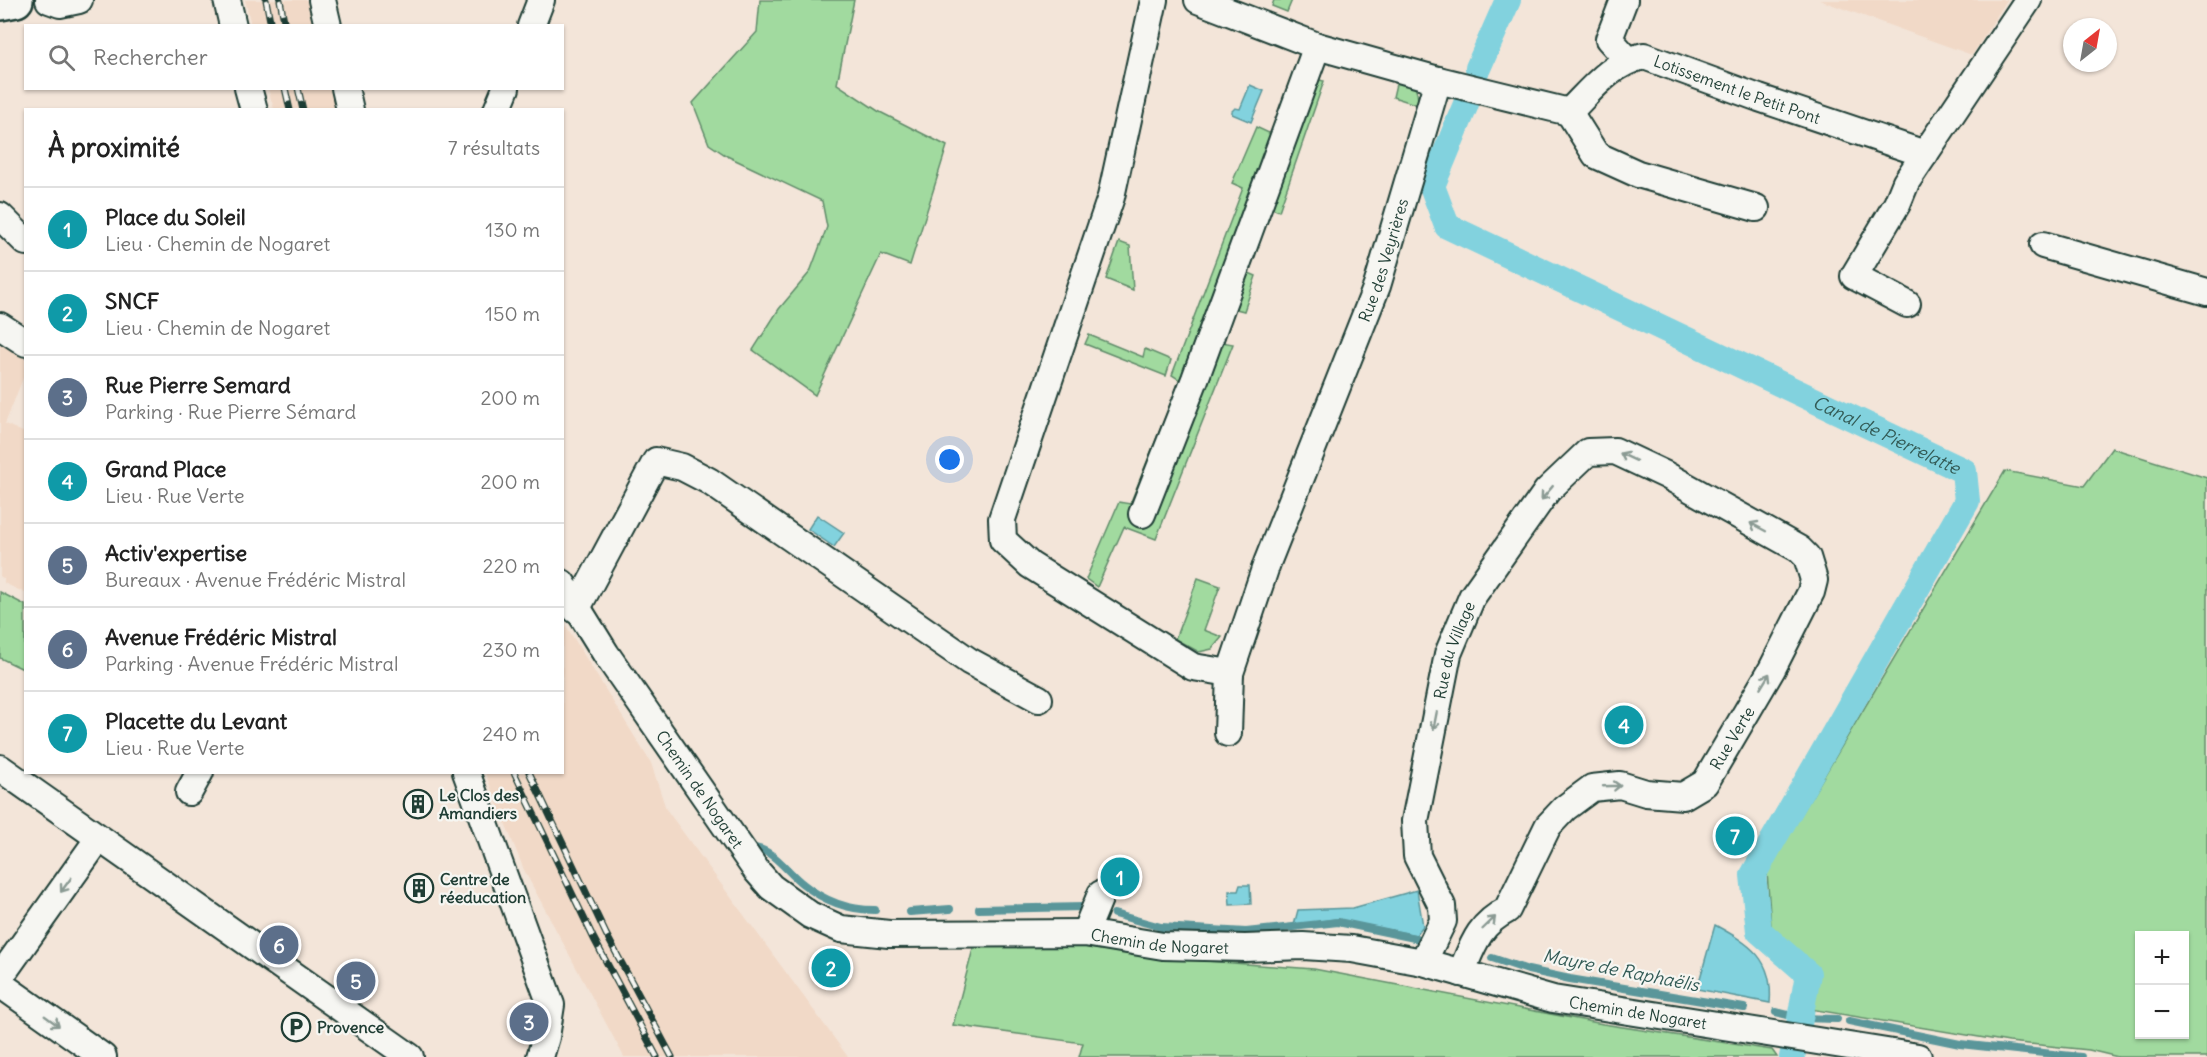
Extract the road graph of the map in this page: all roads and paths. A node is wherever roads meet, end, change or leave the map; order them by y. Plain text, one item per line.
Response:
1 (16, 0) edge
2 (49, 0) edge
3 (79, 0) edge
4 (227, 0) edge
5 (322, 0) edge
6 (541, 0) edge
7 (1154, 0) edge
8 (1198, 0) edge
9 (1624, 0) edge
10 (2028, 0) edge
11 (0, 3) edge
12 (233, 24) edge
13 (328, 24) edge
14 (532, 24) edge
15 (1317, 46) junction
16 (1627, 59) junction
17 (1438, 80) junction
18 (249, 90) edge
19 (345, 90) edge
20 (505, 90) edge
21 (253, 108) edge
22 (350, 108) edge
23 (498, 108) edge
24 (1569, 112) junction
25 (1925, 154) junction
26 (1756, 208) dead end
27 (0, 216) edge
28 (24, 240) edge
29 (2043, 245) dead end
30 (2207, 292) edge
31 (1907, 304) dead end
32 (0, 326) edge
33 (24, 342) edge
34 (1666, 475) joint
35 (1142, 514) dead end
36 (564, 587) edge
37 (576, 610) junction
38 (1230, 673) junction
39 (1039, 699) dead end
40 (1228, 733) dead end
41 (0, 768) edge
42 (467, 774) edge
43 (99, 838) junction
44 (1101, 894) dead end
45 (1085, 933) junction
46 (1423, 962) junction
47 (1461, 973) junction
48 (0, 977) edge
49 (0, 984) edge
50 (394, 1052) edge
51 (103, 1057) edge
52 (540, 1057) edge
53 (1918, 1057) edge

1 - 11 main road
2 - 3 street
4 - 12 street
5 - 13 street
6 - 14 street
7 - 38 street
8 - 15 street
9 - 16 street
10 - 25 street
15 - 17 street
15 - 35 street
16 - 24 street
16 - 25 street, Lotissement le Petit Pont
17 - 24 street
17 - 38 street, Rue des Veyrières
18 - 21 street
19 - 22 street
20 - 23 street
24 - 26 street
25 - 31 street
27 - 28 street
29 - 30 street
32 - 33 street
34 -> 46 street, Rue du Village
47 -> 34 street, Rue Verte
36 - 37 street, Chemin de Nogaret
37 - 39 street
37 - 45 street, Chemin de Nogaret
38 - 40 street, Rue des Veyrières
41 - 43 street
42 - 52 street
43 -> 48 street
43 - 50 street
44 - 45 street
45 - 46 street, Chemin de Nogaret
46 - 47 street, Chemin de Nogaret
47 - 53 street, Chemin de Nogaret
49 -> 51 street

